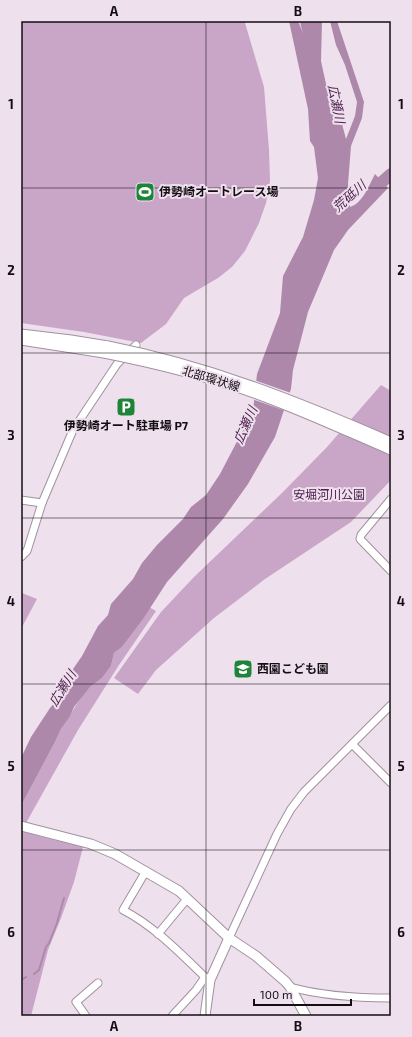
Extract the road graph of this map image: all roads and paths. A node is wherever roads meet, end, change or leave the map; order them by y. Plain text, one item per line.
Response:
1 (21, 334) edge
2 (21, 340) edge
3 (136, 344) dead end
4 (106, 349) junction
5 (391, 442) edge
6 (391, 450) edge
7 (21, 500) edge
8 (391, 500) edge
9 (42, 503) junction
10 (21, 557) edge
11 (391, 571) edge
12 (391, 705) edge
13 (352, 744) junction
14 (391, 783) edge
15 (23, 826) edge
16 (146, 871) junction
17 (187, 899) junction
18 (158, 934) junction
19 (229, 938) junction
20 (207, 978) junction
21 (98, 983) dead end
22 (290, 987) junction
23 (391, 998) edge
24 (86, 1016) edge
25 (172, 1016) edge
26 (205, 1016) edge
27 (306, 1016) edge

1 - 4 street, 北部環状線
2 - 4 street, 北部環状線
3 - 9 street
4 - 5 street, 北部環状線, bridge
4 - 6 street, 北部環状線, bridge
7 - 9 street
8 - 11 street
9 - 10 street
12 - 13 street
13 - 14 street
13 - 19 street
15 - 16 street
16 - 17 street
16 - 18 street
17 - 18 street
17 - 19 street
18 - 20 street
19 - 20 street
19 - 22 street
20 - 25 street
20 - 26 street
21 - 24 street
22 - 23 street
22 - 27 street

